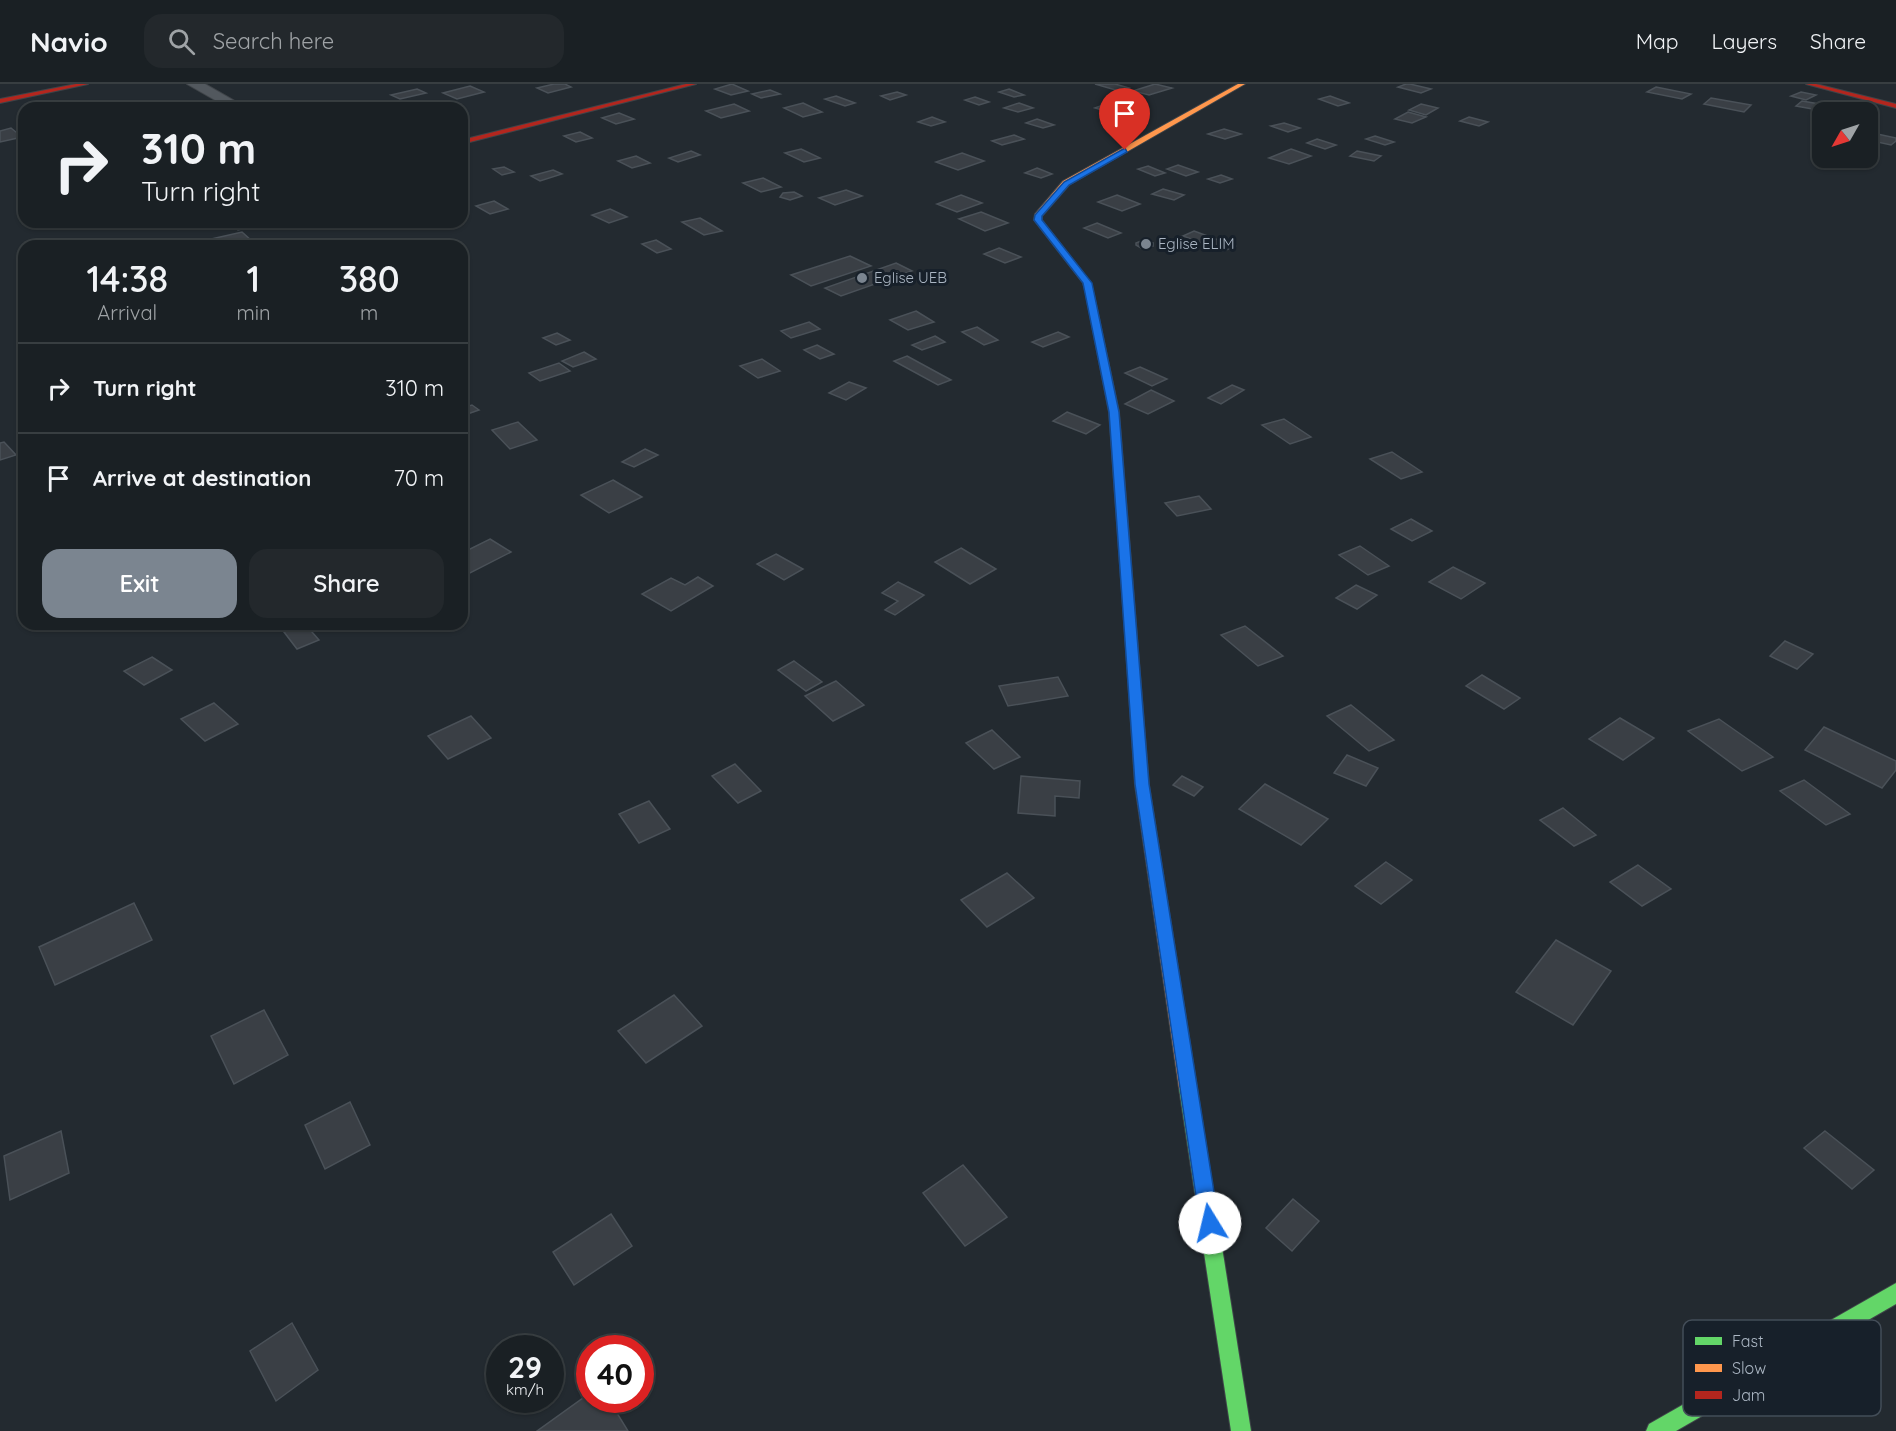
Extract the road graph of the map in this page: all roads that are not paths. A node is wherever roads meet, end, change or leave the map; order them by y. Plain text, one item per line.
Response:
1 (86, 84) edge
2 (194, 84) edge
3 (693, 84) edge
4 (1242, 84) edge
5 (1809, 84) edge
6 (0, 101) edge
7 (228, 102) edge
8 (1896, 106) edge
9 (468, 140) edge
10 (1896, 1293) edge
11 (1849, 1320) edge
12 (1683, 1415) edge
13 (1241, 1431) edge
14 (1656, 1431) edge

1 - 6 street
2 - 7 street
3 - 9 street
4 - 13 street
5 - 8 street
10 - 11 street
12 - 14 street

